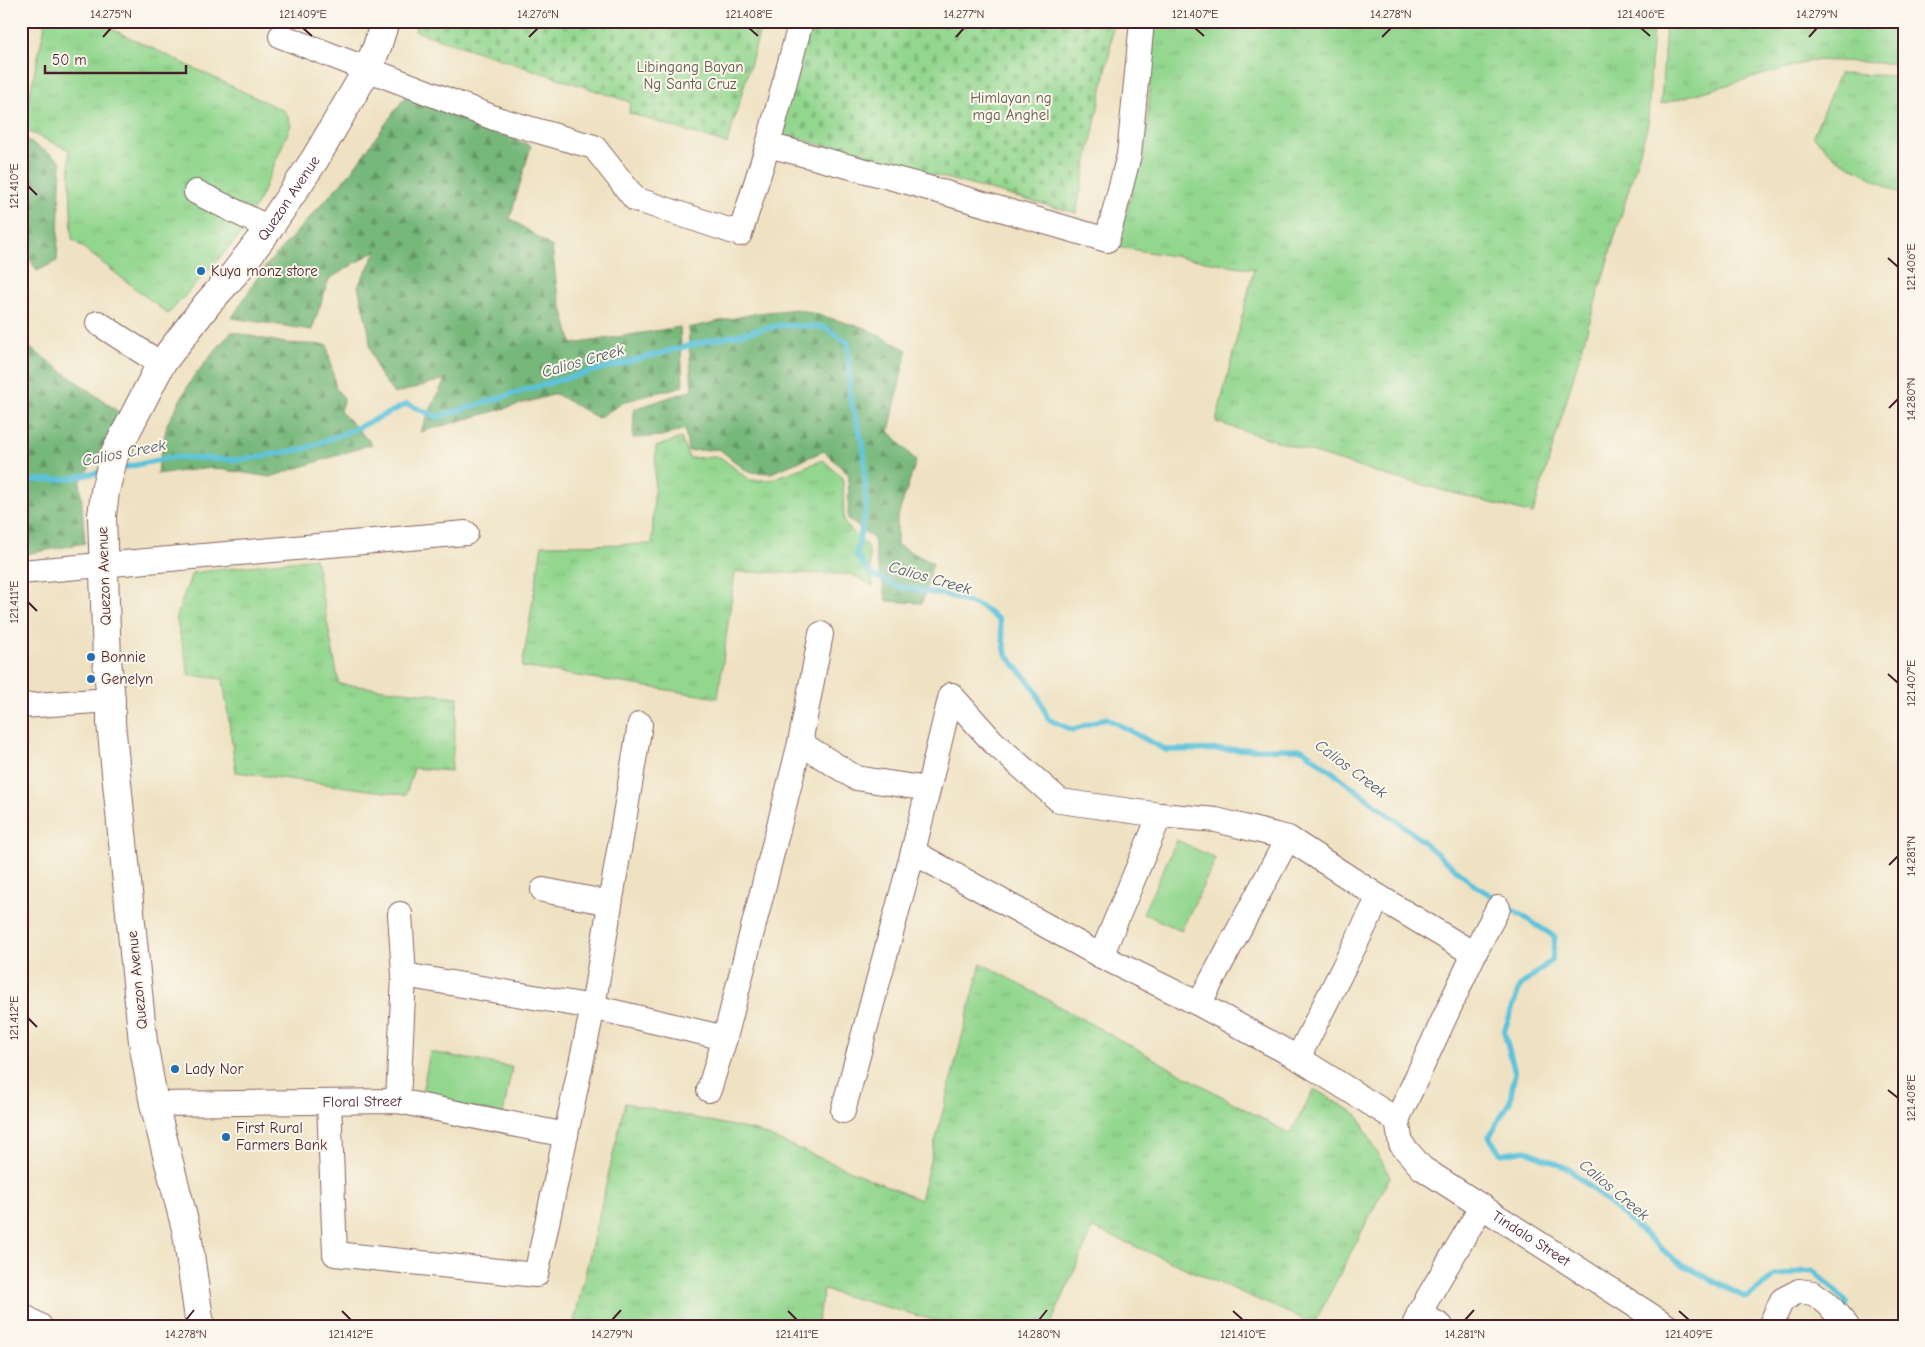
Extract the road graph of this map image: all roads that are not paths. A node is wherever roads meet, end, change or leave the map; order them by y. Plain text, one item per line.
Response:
1 (386, 21) edge
2 (801, 21) edge
3 (1142, 21) edge
4 (280, 36) dead end
5 (367, 70) junction
6 (768, 145) junction
7 (196, 192) dead end
8 (269, 228) junction
9 (98, 323) dead end
10 (161, 364) junction
11 (466, 533) dead end
12 (104, 566) junction
13 (21, 572) edge
14 (821, 634) dead end
15 (111, 700) junction
16 (21, 706) edge
17 (640, 724) dead end
18 (800, 743) junction
19 (928, 789) junction
20 (1160, 815) junction
21 (1288, 838) junction
22 (914, 852) junction
23 (543, 890) dead end
24 (1379, 896) junction
25 (610, 903) junction
26 (1498, 908) dead end
27 (400, 914) dead end
28 (1474, 954) junction
29 (1101, 956) junction
30 (404, 974) junction
31 (1199, 1004) junction
32 (593, 1007) junction
33 (725, 1038) junction
34 (1298, 1058) junction
35 (709, 1090) dead end
36 (398, 1100) junction
37 (329, 1102) junction
38 (154, 1104) junction
39 (842, 1111) dead end
40 (1397, 1120) junction
41 (566, 1135) junction
42 (1482, 1206) junction
43 (21, 1315) edge
44 (1417, 1319) edge
45 (1843, 1321) edge
46 (40, 1326) edge
47 (200, 1326) edge
48 (1441, 1326) edge
49 (1667, 1326) edge
50 (1770, 1326) edge

1 - 5 main road, Quezon Avenue
2 - 6 street
3 - 6 street
4 - 5 street
5 - 6 street
5 - 8 main road, Quezon Avenue
7 - 8 street
8 - 10 main road, Quezon Avenue
9 - 10 street
10 - 12 main road, Quezon Avenue
11 - 12 street
12 - 13 street
12 - 15 main road, Quezon Avenue
14 - 18 street
15 - 16 street
15 - 38 main road, Quezon Avenue
17 - 25 street
18 - 19 street
18 - 33 street
19 - 20 street
19 - 22 street
20 - 21 street
20 - 29 street
21 - 24 street
21 - 31 street
22 - 29 street
22 - 39 street
23 - 25 street
24 - 28 street
24 - 34 street
25 - 32 street
26 - 28 street
27 - 30 street
28 - 40 street
29 - 31 street
30 - 32 street
30 - 36 street
31 - 34 street
32 - 33 street
32 - 41 street
33 - 35 street
34 - 40 street
36 - 37 street, Floral Street
36 - 41 street, Floral Street
37 - 38 street, Floral Street
37 - 41 street
38 - 47 main road, Quezon Avenue
40 - 42 street, Tindalo Street
42 - 44 street
42 - 49 street, Tindalo Street
43 - 46 street
44 - 48 street
45 - 50 street

